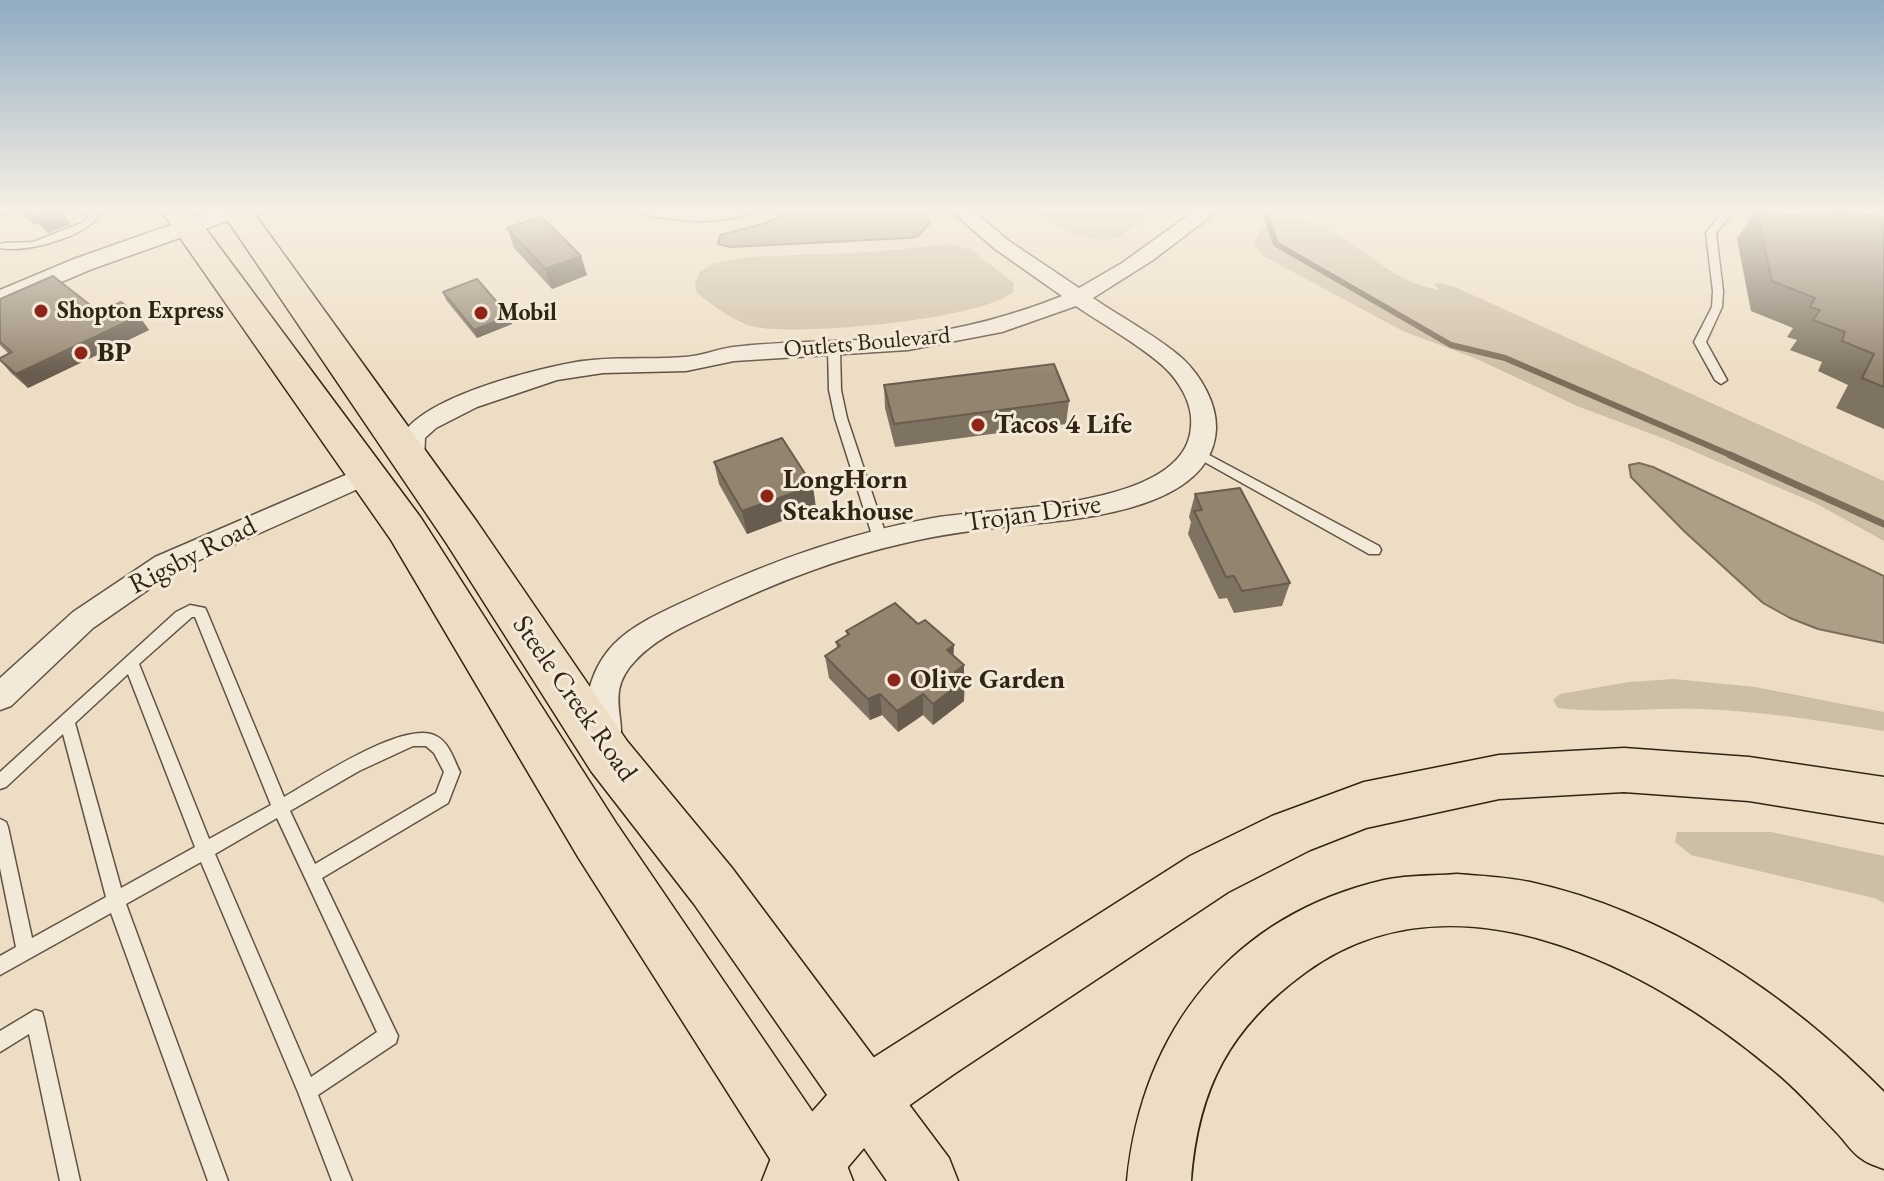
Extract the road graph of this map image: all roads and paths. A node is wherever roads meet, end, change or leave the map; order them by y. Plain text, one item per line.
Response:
1 (31, 264) edge
2 (83, 264) edge
3 (222, 264) edge
4 (274, 264) edge
5 (1031, 264) edge
6 (1134, 264) edge
7 (1715, 264) edge
8 (0, 277) edge
9 (1078, 297) junction
10 (0, 300) edge
11 (834, 349) junction
12 (731, 354) junction
13 (1721, 380) dead end
14 (373, 406) junction
15 (1196, 452) junction
16 (390, 467) junction
17 (880, 538) junction
18 (1374, 550) dead end
19 (131, 662) junction
20 (0, 697) edge
21 (67, 721) junction
22 (609, 756) junction
23 (0, 782) edge
24 (1884, 800) edge
25 (280, 808) junction
26 (0, 827) edge
27 (205, 851) junction
28 (312, 875) junction
29 (116, 901) junction
30 (26, 951) junction
31 (0, 966) edge
32 (0, 1042) edge
33 (307, 1091) junction
34 (865, 1099) junction
35 (1884, 1137) edge
36 (808, 1175) edge
37 (70, 1181) edge
38 (218, 1181) edge
39 (342, 1181) edge
40 (926, 1181) edge
41 (1159, 1181) edge

1 - 8 street
2 - 10 street
3 - 16 main road, Steele Creek Road
4 - 14 main road, Steele Creek Road
5 - 9 street
6 - 9 street, Outlets Boulevard
7 - 13 lane
9 - 11 street, Outlets Boulevard
9 - 15 street
11 - 12 street, Outlets Boulevard
11 - 17 lane
12 - 14 street, Outlets Boulevard
12 - 16 street, Outlets Boulevard
14 - 16 main road, Steele Creek Road
15 - 17 street, Trojan Drive
15 - 18 lane
16 - 20 street, Rigsby Road
16 - 22 main road, Steele Creek Road
16 - 36 main road, Steele Creek Road
17 - 22 street, Trojan Drive
19 - 21 lane
19 - 25 lane
19 - 27 lane
21 - 23 lane
21 - 29 lane
22 - 34 main road, Steele Creek Road
24 - 34 main road
25 - 27 lane
25 - 28 lane
25 - 28 lane
26 - 30 lane
27 - 29 lane
27 - 33 lane
28 - 33 lane
29 - 30 lane
29 - 38 lane
30 - 31 lane
32 - 37 lane
33 - 39 lane
34 - 36 main road
34 - 40 main road, Steele Creek Road
35 - 41 main road

